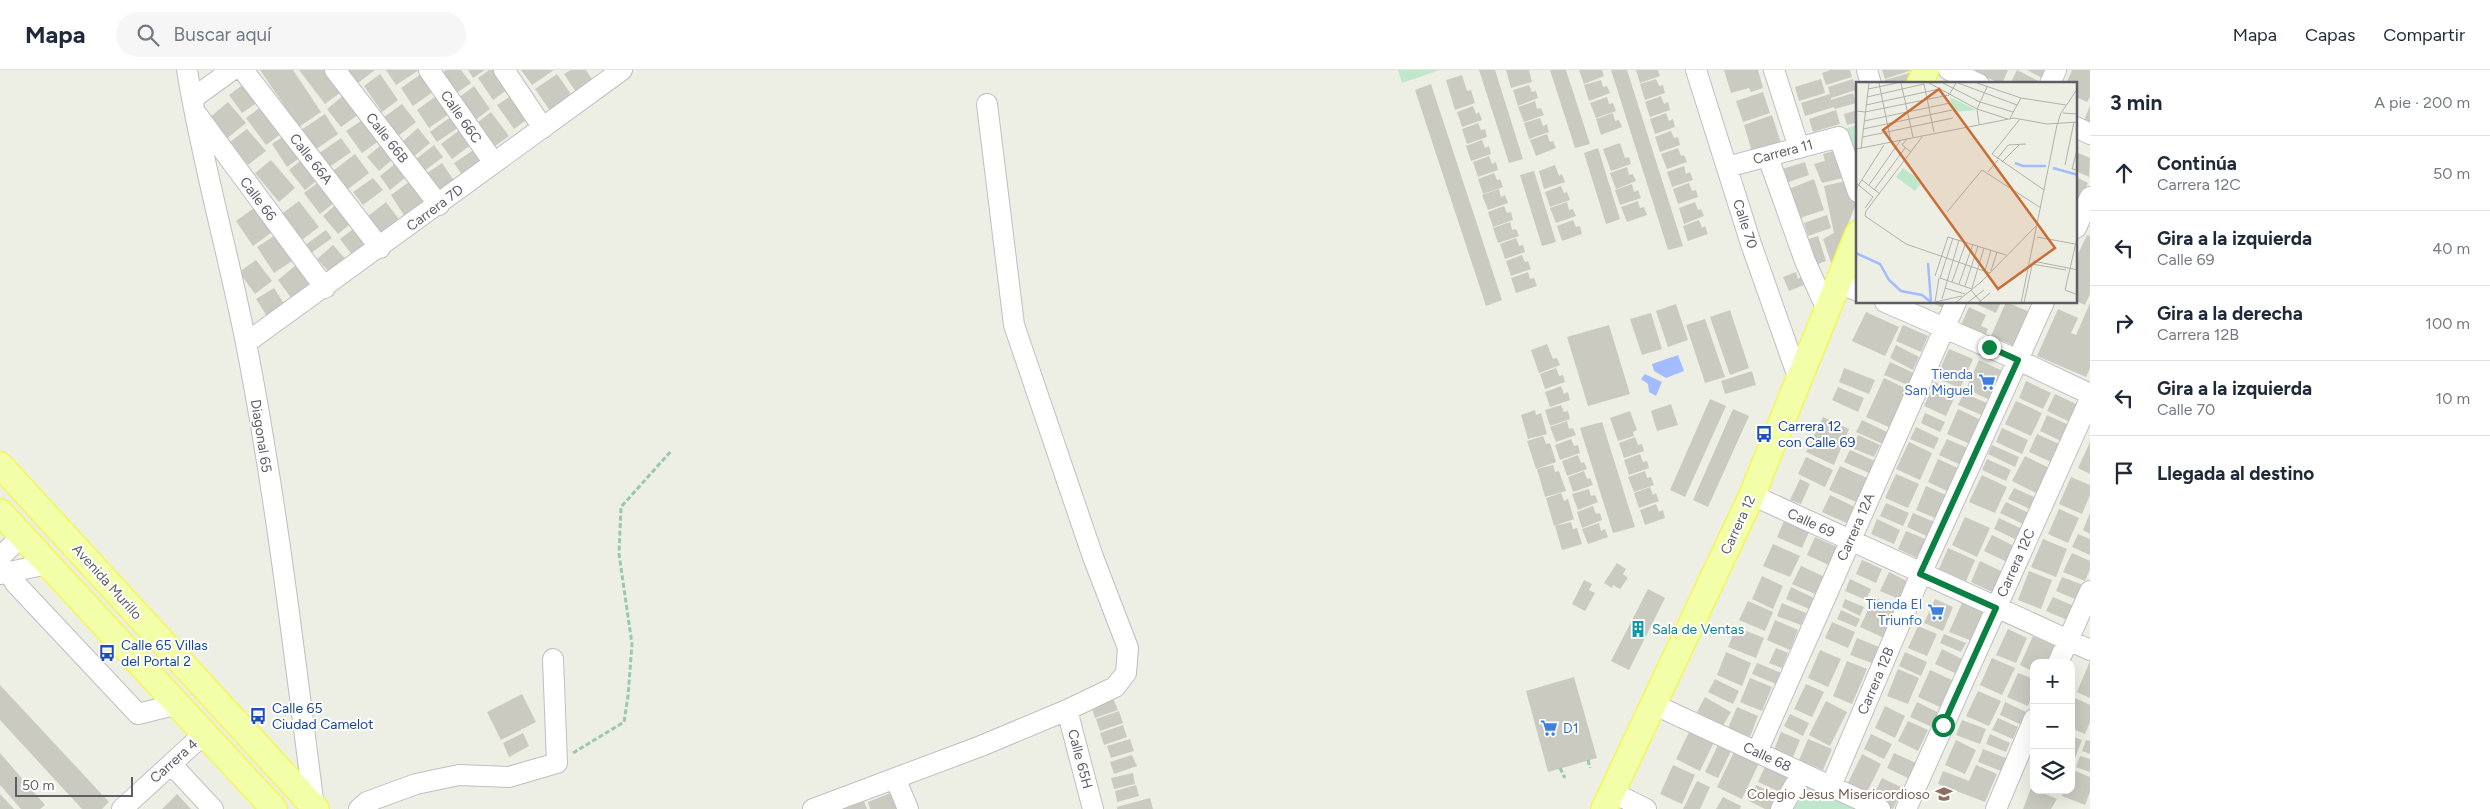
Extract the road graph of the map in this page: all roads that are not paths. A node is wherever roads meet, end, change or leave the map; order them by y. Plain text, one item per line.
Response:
1 (187, 70) edge
2 (232, 70) edge
3 (243, 70) edge
4 (335, 70) edge
5 (429, 70) edge
6 (504, 70) edge
7 (622, 70) edge
8 (1696, 70) edge
9 (1774, 70) edge
10 (1867, 70) edge
11 (1926, 70) edge
12 (1948, 70) edge
13 (2056, 70) edge
14 (600, 76) edge
15 (1871, 82) edge
16 (1921, 82) edge
17 (1975, 82) edge
18 (2051, 82) edge
19 (193, 104) junction
20 (987, 104) dead end
21 (543, 128) junction
22 (2078, 128) edge
23 (2090, 134) edge
24 (1799, 148) junction
25 (1768, 157) junction
26 (494, 164) junction
27 (1727, 168) junction
28 (1856, 186) edge
29 (2090, 197) edge
30 (439, 205) junction
31 (2078, 224) edge
32 (1856, 245) edge
33 (380, 248) junction
34 (1848, 287) edge
35 (325, 288) junction
36 (1890, 304) edge
37 (1955, 304) edge
38 (2043, 304) edge
39 (1827, 310) junction
40 (1945, 328) junction
41 (246, 344) junction
42 (2018, 360) junction
43 (1798, 377) junction
44 (2090, 394) edge
45 (2090, 399) edge
46 (0, 465) edge
47 (1752, 495) junction
48 (1, 516) edge
49 (22, 536) junction
50 (1849, 541) junction
51 (48, 564) junction
52 (3, 568) edge
53 (1920, 574) junction
54 (2090, 591) edge
55 (1996, 608) junction
56 (2067, 640) junction
57 (2090, 650) edge
58 (553, 659) dead end
59 (2060, 659) edge
60 (178, 704) junction
61 (1655, 705) junction
62 (1067, 710) junction
63 (2030, 728) edge
64 (205, 733) junction
65 (1757, 752) junction
66 (171, 764) junction
67 (1802, 773) junction
68 (896, 780) junction
69 (1831, 786) junction
70 (1608, 800) edge
71 (822, 807) edge
72 (315, 808) edge
73 (122, 809) edge
74 (214, 809) edge
75 (274, 809) edge
76 (359, 809) edge
77 (908, 809) edge
78 (1093, 809) edge
79 (1646, 809) edge
80 (1781, 809) edge
81 (1880, 809) edge
82 (1906, 809) edge
83 (1996, 809) edge

1 - 19 street, Diagonal 65
2 - 19 street
3 - 33 street, Calle 66A
4 - 30 street, Calle 66B
5 - 26 street, Calle 66C
6 - 21 street
7 - 14 street, Carrera 7D
8 - 27 street, Calle 70
9 - 24 street
10 - 15 street
11 - 16 main road
12 - 17 street
13 - 18 street
14 - 21 street, Carrera 7D
19 - 35 street, Calle 66
19 - 41 street, Diagonal 65
20 - 62 street
21 - 26 street, Carrera 7D
22 - 23 street
24 - 25 street, Carrera 11
24 - 28 street, Carrera 11
25 - 27 street, Carrera 11
25 - 39 street
26 - 30 street, Carrera 7D
27 - 43 street, Calle 70
29 - 31 street
30 - 33 street, Carrera 7D
32 - 34 main road, Carrera 12
33 - 35 street, Carrera 7D
34 - 39 main road, Carrera 12
35 - 41 street, Carrera 7D
36 - 40 street
37 - 40 street, Carrera 12A
38 - 42 street, Carrera 12B
39 - 43 main road, Carrera 12
40 - 42 street
40 - 50 street, Carrera 12A
41 - 72 street, Diagonal 65
42 - 44 street
42 - 53 street, Carrera 12B
43 - 47 main road, Carrera 12
45 - 55 street, Carrera 12C
46 - 72 main road, Avenida Murillo
47 - 50 street, Calle 69
47 - 61 main road, Carrera 12
48 - 49 main road
49 - 51 main road
49 - 52 street
50 - 53 street, Calle 69
50 - 65 street, Carrera 12A
51 - 52 street
51 - 60 main road
52 - 60 street
53 - 55 street, Calle 69
53 - 69 street, Carrera 12B
54 - 56 street
55 - 56 street, Calle 69
55 - 82 street, Carrera 12C
56 - 57 street, Calle 69
56 - 59 street
58 - 76 street
60 - 64 main road
61 - 65 street, Calle 68
61 - 70 main road, Carrera 12
62 - 68 street
62 - 78 street, Calle 65H
63 - 83 street
64 - 66 street, Carrera 4
64 - 75 main road
65 - 67 street, Calle 68
66 - 73 street, Carrera 4
66 - 74 street
67 - 69 street, Calle 68
67 - 80 street
68 - 71 street
68 - 77 street
69 - 81 street, Calle 68
70 - 79 street

